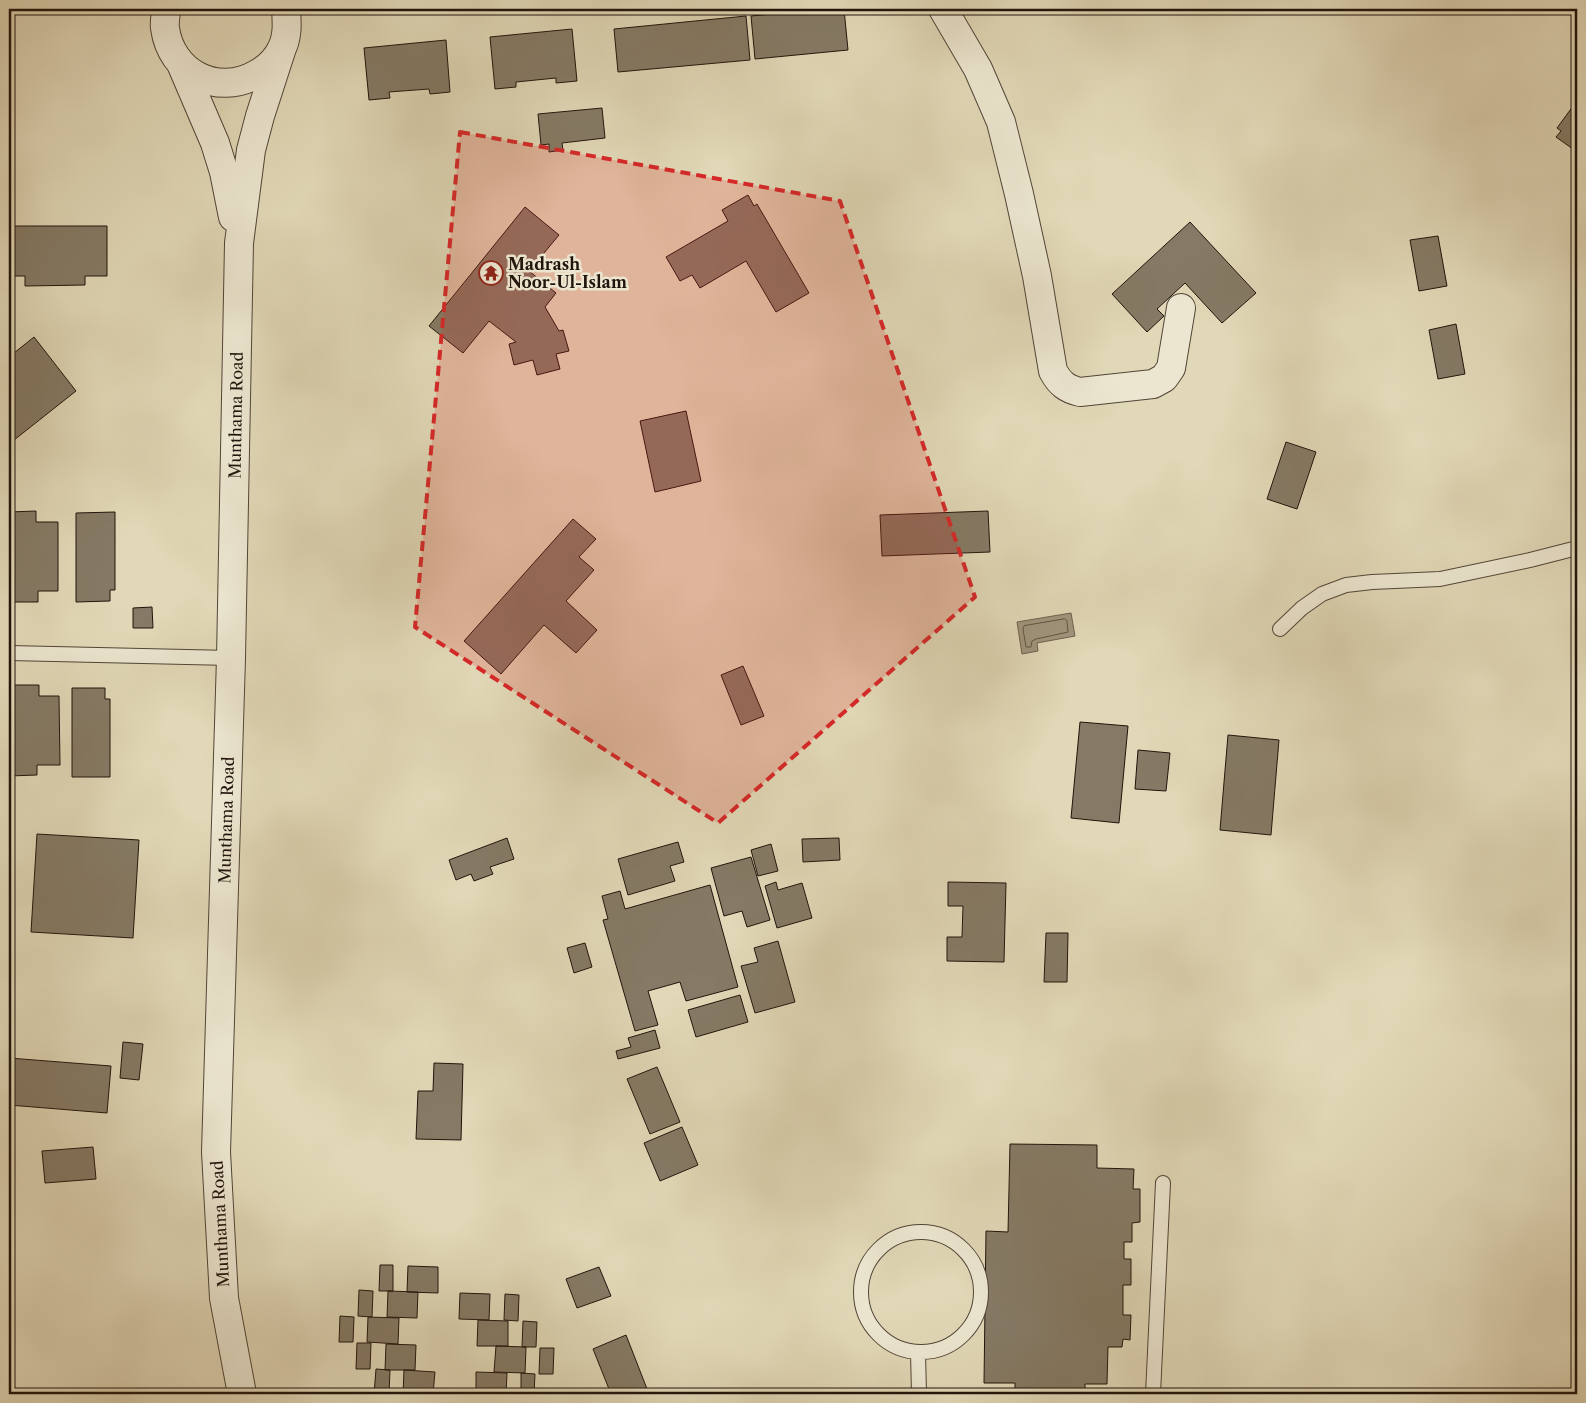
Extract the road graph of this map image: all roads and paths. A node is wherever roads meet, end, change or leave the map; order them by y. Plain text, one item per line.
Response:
1 (286, 9) edge
2 (943, 9) edge
3 (163, 15) edge
4 (281, 51) junction
5 (182, 66) junction
6 (239, 243) junction
7 (1181, 308) dead end
8 (1577, 548) edge
9 (1280, 629) dead end
10 (9, 653) edge
11 (231, 658) junction
12 (1163, 1183) dead end
13 (918, 1353) junction
14 (242, 1394) edge
15 (919, 1394) edge
16 (1153, 1394) edge

1 - 4 street
2 - 7 street
3 - 5 street
4 - 5 street
4 - 6 street
5 - 6 street
6 - 11 street, Munthama Road
8 - 9 lane
10 - 11 lane
11 - 14 street, Munthama Road
12 - 16 lane
13 - 13 lane
13 - 15 lane

